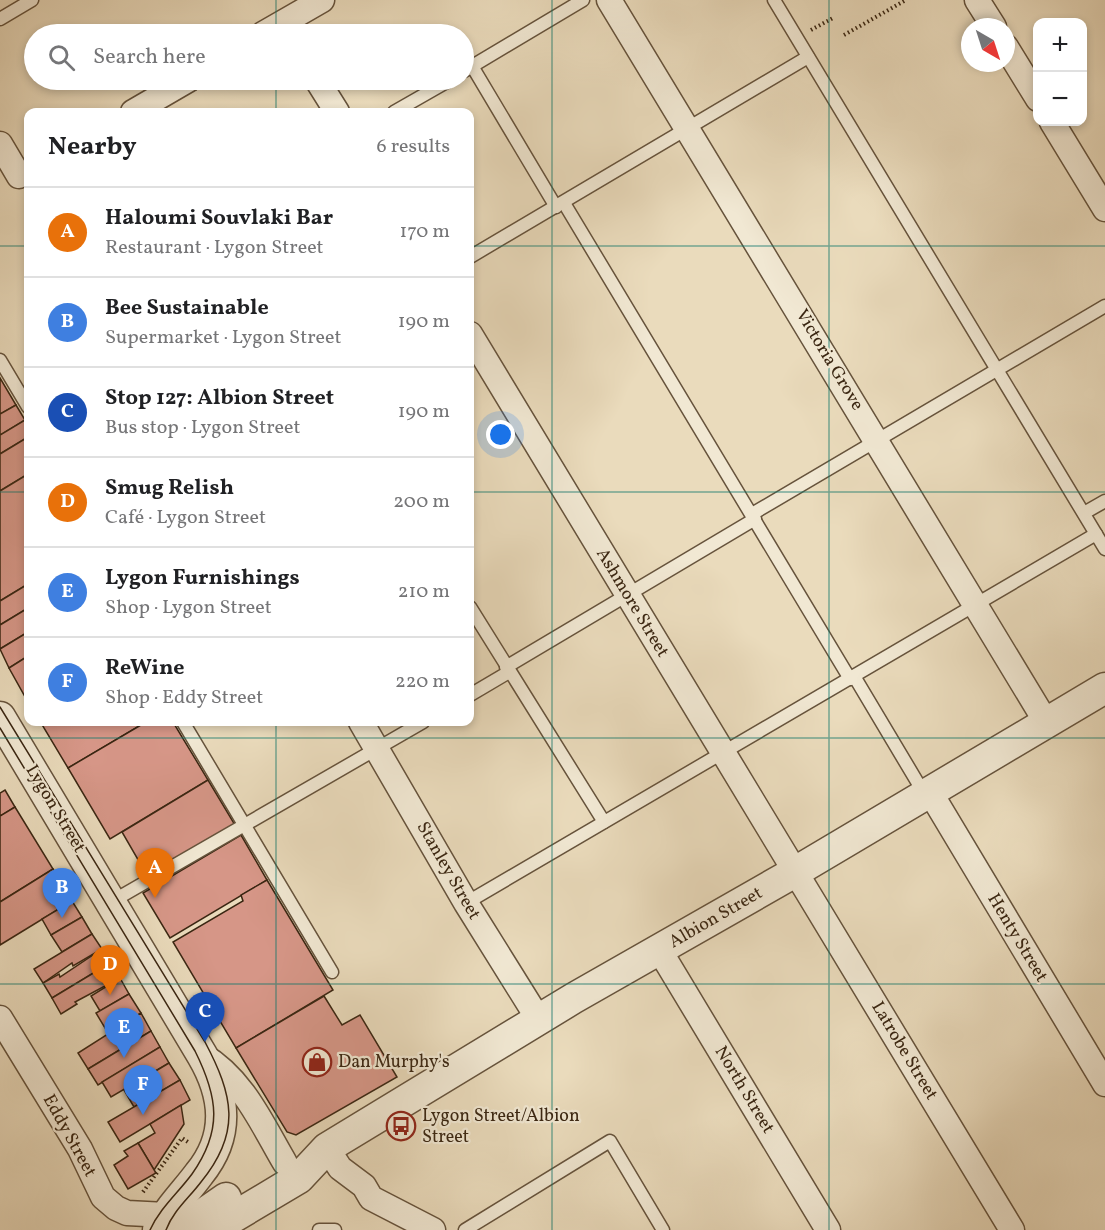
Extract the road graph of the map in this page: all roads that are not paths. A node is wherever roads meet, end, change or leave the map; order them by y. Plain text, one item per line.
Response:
1 (32, 0) edge
2 (322, 0) edge
3 (583, 0) edge
4 (609, 0) edge
5 (774, 0) edge
6 (977, 0) edge
7 (988, 18) edge
8 (0, 19) edge
9 (289, 24) edge
10 (808, 57) junction
11 (1015, 62) edge
12 (474, 65) edge
13 (474, 79) edge
14 (171, 90) edge
15 (324, 90) edge
16 (432, 90) edge
17 (1033, 91) edge
18 (140, 108) edge
19 (336, 108) edge
20 (401, 108) edge
21 (1054, 126) edge
22 (687, 128) junction
23 (0, 144) edge
24 (16, 179) edge
25 (560, 205) junction
26 (1105, 209) edge
27 (474, 255) edge
28 (1105, 306) edge
29 (474, 341) edge
30 (0, 360) edge
31 (997, 368) junction
32 (24, 400) edge
33 (877, 440) junction
34 (1105, 501) edge
35 (1084, 513) junction
36 (753, 517) junction
37 (1096, 534) junction
38 (1105, 549) edge
39 (628, 596) junction
40 (976, 604) junction
41 (474, 614) edge
42 (507, 670) junction
43 (852, 677) junction
44 (1105, 688) edge
45 (474, 692) edge
46 (0, 717) edge
47 (1046, 722) junction
48 (185, 726) edge
49 (363, 726) edge
50 (416, 726) edge
51 (377, 748) junction
52 (722, 753) junction
53 (928, 793) junction
54 (604, 822) junction
55 (245, 825) junction
56 (795, 872) junction
57 (111, 902) junction
58 (466, 903) junction
59 (660, 951) junction
60 (332, 972) dead end
61 (539, 1020) junction
62 (1, 1022) edge
63 (202, 1055) junction
64 (1105, 1084) edge
65 (327, 1148) junction
66 (282, 1172) junction
67 (168, 1225) edge
68 (212, 1230) edge
69 (319, 1230) edge
70 (335, 1230) edge
71 (433, 1230) edge
72 (465, 1230) edge
73 (663, 1230) edge
74 (828, 1230) edge
75 (1012, 1230) edge

1 - 8 lane
2 - 9 street
3 - 12 lane
4 - 22 street, Victoria Grove
5 - 10 lane
6 - 7 street
10 - 22 lane
10 - 31 lane
11 - 17 street
13 - 25 lane
14 - 18 street
15 - 19 street
16 - 20 lane
21 - 26 street
22 - 25 lane
22 - 33 street, Victoria Grove
23 - 24 street
25 - 27 lane
25 - 36 lane
28 - 31 lane
29 - 39 street, Ashmore Street
30 - 32 lane
31 - 33 lane
31 - 35 lane
33 - 36 lane
33 - 40 street, Victoria Grove
34 - 35 lane
35 - 37 lane
36 - 39 lane
36 - 43 lane
37 - 38 lane
37 - 40 lane
39 - 42 lane
39 - 52 street, Ashmore Street
40 - 43 lane
40 - 47 street, Victoria Grove
41 - 42 lane
42 - 45 lane
42 - 54 lane
43 - 52 lane
43 - 53 lane
44 - 47 street, Albion Street
46 - 57 street, Lygon Street
47 - 53 street, Albion Street
48 - 55 lane
49 - 51 street, Stanley Street
50 - 51 lane
51 - 55 lane
51 - 58 street, Stanley Street
52 - 54 lane
52 - 56 street, Ashmore Street
53 - 56 street, Albion Street
53 - 64 street, Henty Street
54 - 58 lane
55 - 57 lane
55 - 60 lane
56 - 59 street, Albion Street
56 - 75 street, Latrobe Street
57 - 63 street, Lygon Street
58 - 61 street, Stanley Street
59 - 61 street, Albion Street
59 - 74 street, North Street
61 - 65 street, Albion Street
62 - 67 street, Eddy Street
63 - 66 street, Lygon Street
63 - 67 street, Lygon Street
65 - 66 street, Albion Street
65 - 71 street
66 - 67 street, Albion Street
66 - 68 street, Albion Street
69 - 70 lane
72 - 73 lane

